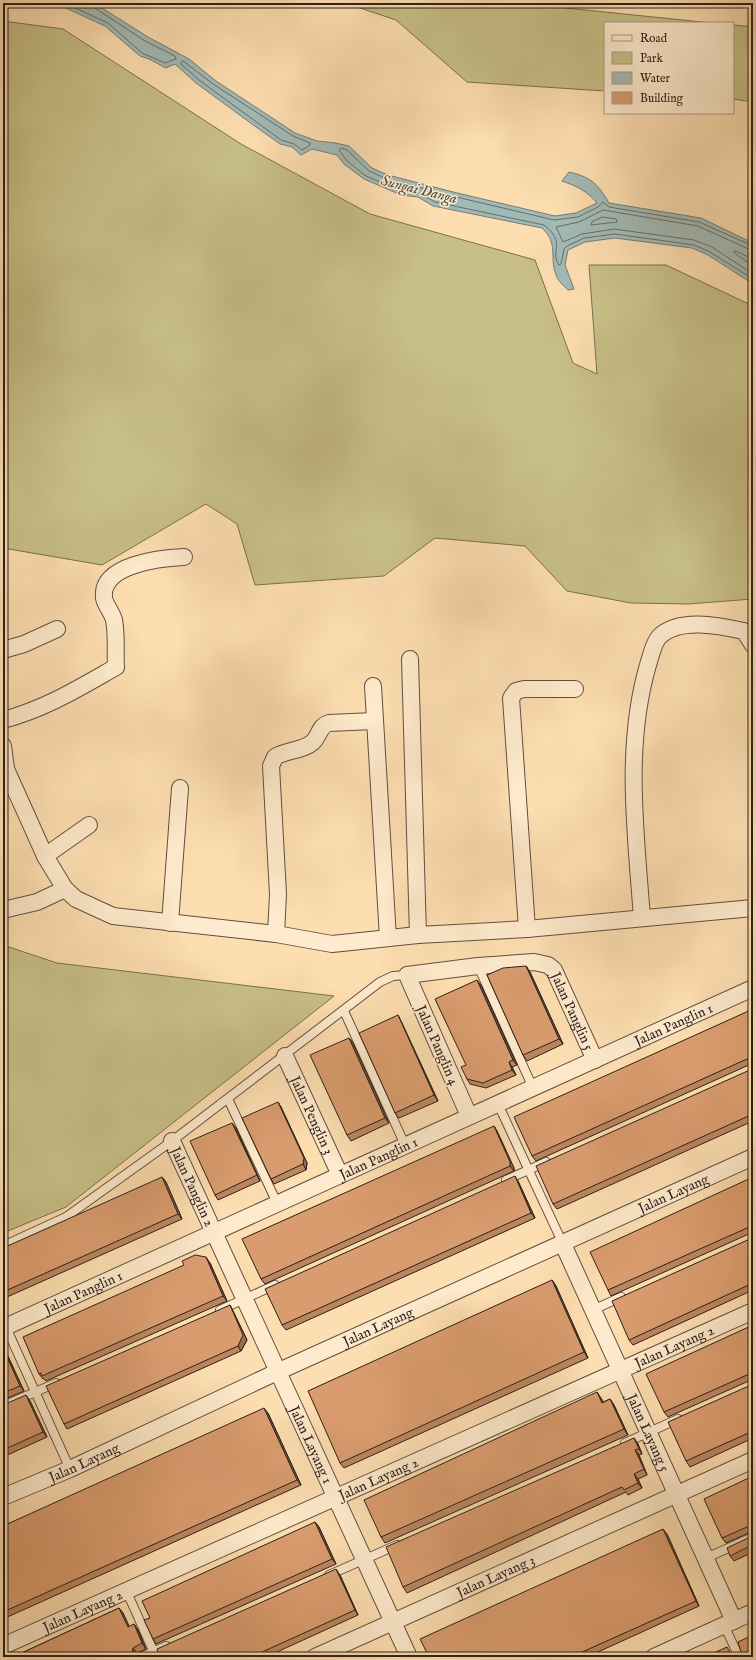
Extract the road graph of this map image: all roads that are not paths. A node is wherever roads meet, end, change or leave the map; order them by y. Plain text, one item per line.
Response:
1 (184, 557) dead end
2 (57, 629) dead end
3 (753, 645) edge
4 (3, 650) edge
5 (410, 659) dead end
6 (373, 686) dead end
7 (575, 689) dead end
8 (3, 720) edge
9 (374, 721) junction
10 (3, 746) edge
11 (5, 769) edge
12 (180, 788) dead end
13 (89, 825) dead end
14 (44, 856) junction
15 (65, 889) junction
16 (753, 908) edge
17 (3, 910) edge
18 (642, 918) junction
19 (170, 923) junction
20 (527, 929) junction
21 (276, 934) junction
22 (418, 935) junction
23 (388, 938) junction
24 (478, 966) junction
25 (408, 975) junction
26 (753, 988) edge
27 (344, 1010) junction
28 (285, 1056) junction
29 (595, 1060) junction
30 (532, 1088) junction
31 (228, 1099) junction
32 (498, 1104) junction
33 (469, 1116) junction
34 (172, 1141) junction
35 (406, 1145) junction
36 (557, 1157) edge
37 (753, 1157) edge
38 (528, 1170) junction
39 (340, 1175) junction
40 (499, 1183) edge
41 (277, 1203) junction
42 (213, 1232) junction
43 (562, 1244) junction
44 (3, 1246) edge
45 (281, 1283) edge
46 (629, 1293) edge
47 (245, 1299) junction
48 (593, 1310) junction
49 (753, 1311) edge
50 (209, 1315) edge
51 (4, 1325) edge
52 (620, 1369) junction
53 (278, 1372) junction
54 (64, 1379) edge
55 (35, 1392) junction
56 (3, 1406) edge
57 (684, 1417) edge
58 (649, 1432) junction
59 (620, 1445) edge
60 (753, 1460) edge
61 (70, 1469) junction
62 (677, 1494) junction
63 (3, 1497) edge
64 (336, 1499) junction
65 (753, 1537) edge
66 (406, 1540) edge
67 (706, 1558) junction
68 (364, 1559) junction
69 (320, 1578) edge
70 (126, 1590) junction
71 (753, 1612) edge
72 (392, 1622) junction
73 (729, 1623) junction
74 (175, 1642) edge
75 (3, 1646) edge
76 (155, 1654) edge
77 (141, 1657) edge
78 (315, 1657) edge
79 (409, 1657) edge
80 (654, 1657) edge
81 (739, 1657) edge

1 - 8 street
2 - 4 street
3 - 18 street
5 - 22 street
6 - 9 street
7 - 20 street
9 - 21 street
9 - 23 street
10 - 11 street
11 - 14 street
12 - 19 street
13 - 14 street
14 - 15 street
15 - 17 street
15 - 19 street
16 - 18 street
18 - 20 street
19 - 21 street
20 - 22 street
21 - 23 street
22 - 23 street
24 - 25 street
24 - 29 street, Jalan Panglin 5
24 - 30 lane
25 - 27 lane
25 - 33 street, Jalan Panglin 4
26 - 29 street, Jalan Panglin 1
27 - 28 lane
27 - 35 lane
28 - 31 lane
28 - 39 street, Jalan Penglin 3
29 - 30 street, Jalan Panglin 1
30 - 32 street, Jalan Panglin 1
31 - 34 lane
31 - 41 lane
32 - 33 street, Jalan Panglin 1
32 - 38 lane
33 - 35 street, Jalan Panglin 1
34 - 42 street, Jalan Panglin 2
34 - 44 lane
35 - 39 street, Jalan Panglin 1
36 - 38 lane
37 - 43 street, Jalan Layang
38 - 40 lane
38 - 43 lane
39 - 41 street, Jalan Panglin 1
41 - 42 street, Jalan Panglin 1
42 - 47 street, Jalan Layang 1
42 - 51 street, Jalan Panglin 1
43 - 48 street, Jalan Layang 5
43 - 53 street, Jalan Layang
45 - 47 lane
46 - 48 lane
47 - 50 lane
47 - 53 street, Jalan Layang 1
48 - 52 street, Jalan Layang 5
49 - 52 street, Jalan Layang 2
51 - 55 lane
52 - 58 street, Jalan Layang 5
52 - 64 street, Jalan Layang 2
53 - 61 street, Jalan Layang
53 - 64 street, Jalan Layang 1
54 - 55 lane
55 - 56 lane
55 - 61 lane
57 - 58 lane
58 - 59 lane
58 - 62 street, Jalan Layang 5
60 - 62 street, Jalan Layang 3
61 - 63 street, Jalan Layang
62 - 67 street, Jalan Layang 5
62 - 72 street, Jalan Layang 3
64 - 68 street, Jalan Layang 1
64 - 70 street, Jalan Layang 2
65 - 67 lane
66 - 68 lane
67 - 73 street, Jalan Layang 5
68 - 69 lane
68 - 72 street, Jalan Layang 1
70 - 75 street, Jalan Layang 2
70 - 76 lane
71 - 73 street
72 - 78 street, Jalan Layang 3
72 - 79 street, Jalan Layang 1
73 - 80 street
73 - 81 lane
74 - 76 lane
76 - 77 lane

